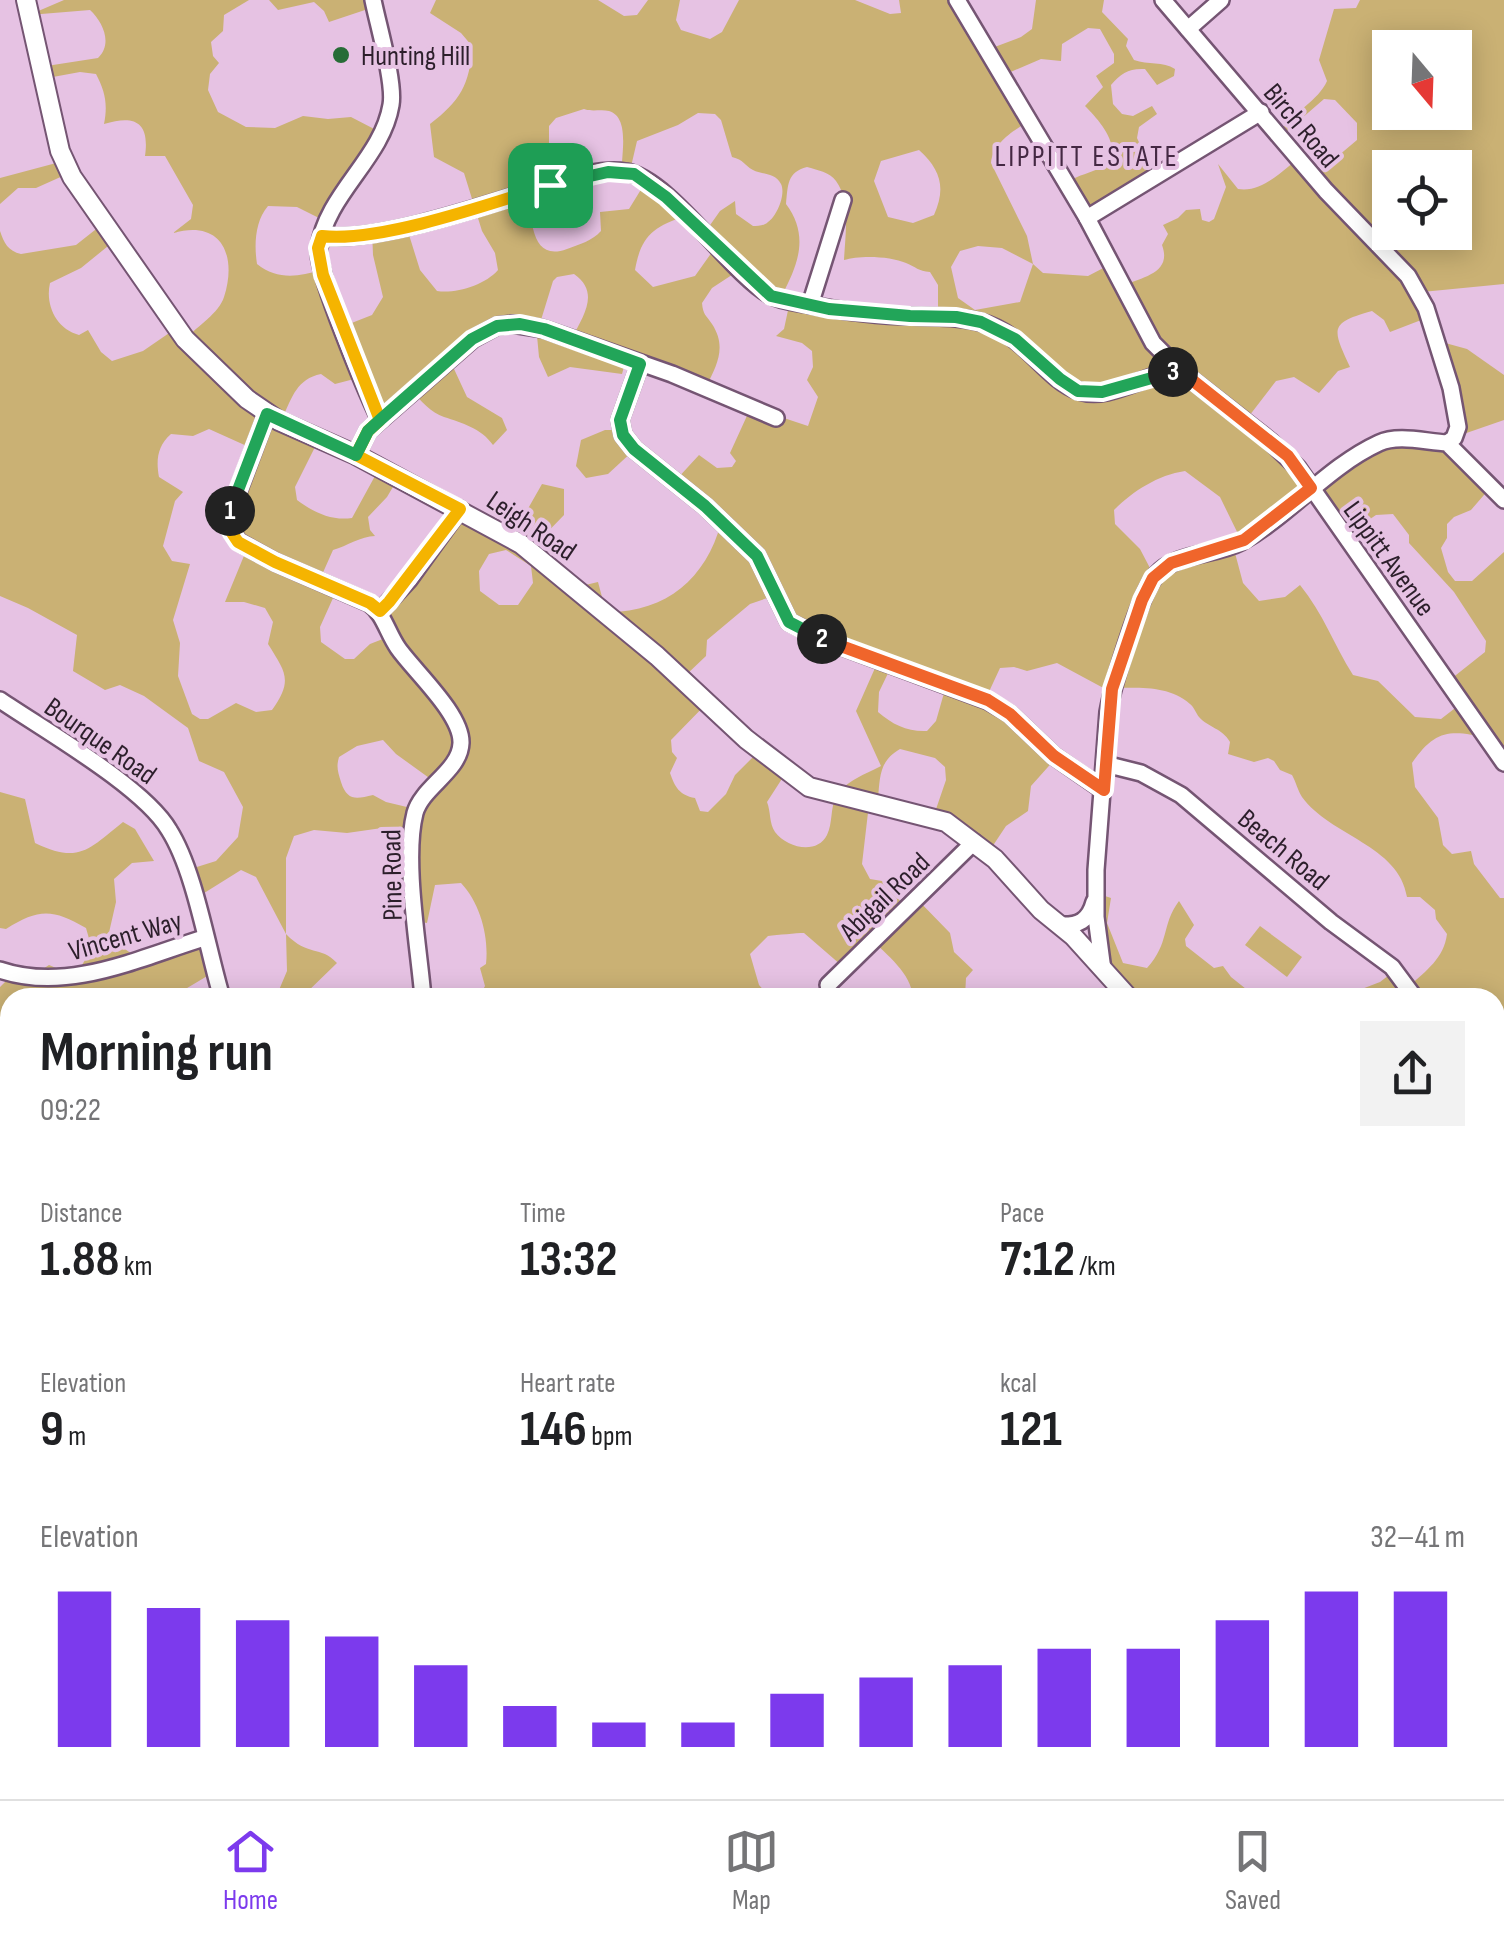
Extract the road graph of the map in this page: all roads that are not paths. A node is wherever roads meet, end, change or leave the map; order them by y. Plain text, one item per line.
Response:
1 (26, 0) edge
2 (373, 0) edge
3 (957, 0) edge
4 (1163, 0) edge
5 (1221, 0) edge
6 (1188, 29) junction
7 (1261, 112) junction
8 (843, 200) dead end
9 (1088, 218) junction
10 (322, 236) junction
11 (810, 305) junction
12 (640, 364) junction
13 (1182, 372) junction
14 (267, 414) junction
15 (776, 418) dead end
16 (380, 420) junction
17 (1447, 443) junction
18 (356, 455) junction
19 (1311, 488) junction
20 (1504, 500) edge
21 (460, 509) junction
22 (380, 611) junction
23 (0, 700) edge
24 (1504, 763) edge
25 (1105, 764) junction
26 (1104, 790) junction
27 (974, 842) junction
28 (1096, 893) junction
29 (1060, 925) junction
30 (204, 938) junction
31 (0, 970) edge
32 (1103, 970) junction
33 (828, 985) dead end
34 (219, 988) edge
35 (422, 988) edge
36 (1120, 988) edge
37 (1407, 988) edge

1 - 14 street, Leigh Road
2 - 10 street
3 - 9 street, Lippitt Avenue
4 - 6 street, Birch Road
5 - 6 street
6 - 7 street, Birch Road
7 - 9 street
7 - 17 street, Birch Road
8 - 11 street
9 - 13 street, Lippitt Avenue
10 - 11 street
10 - 16 street
11 - 13 street
12 - 15 street
12 - 16 street
12 - 26 street
13 - 19 street, Lippitt Avenue
14 - 18 street, Leigh Road
14 - 22 street
16 - 18 street
17 - 19 street
17 - 20 street
18 - 21 street, Leigh Road
19 - 24 street, Lippitt Avenue
19 - 25 street
21 - 22 street
21 - 27 street, Leigh Road
22 - 35 street, Pine Road
23 - 30 street, Bourque Road
25 - 26 street
25 - 37 street, Beach Road
26 - 28 street
27 - 29 street, Leigh Road
27 - 33 street, Abigail Road
28 - 29 street
28 - 32 street
29 - 32 street, Leigh Road
30 - 31 street, Vincent Way
30 - 34 street, Bourque Road
32 - 36 street, Leigh Road

